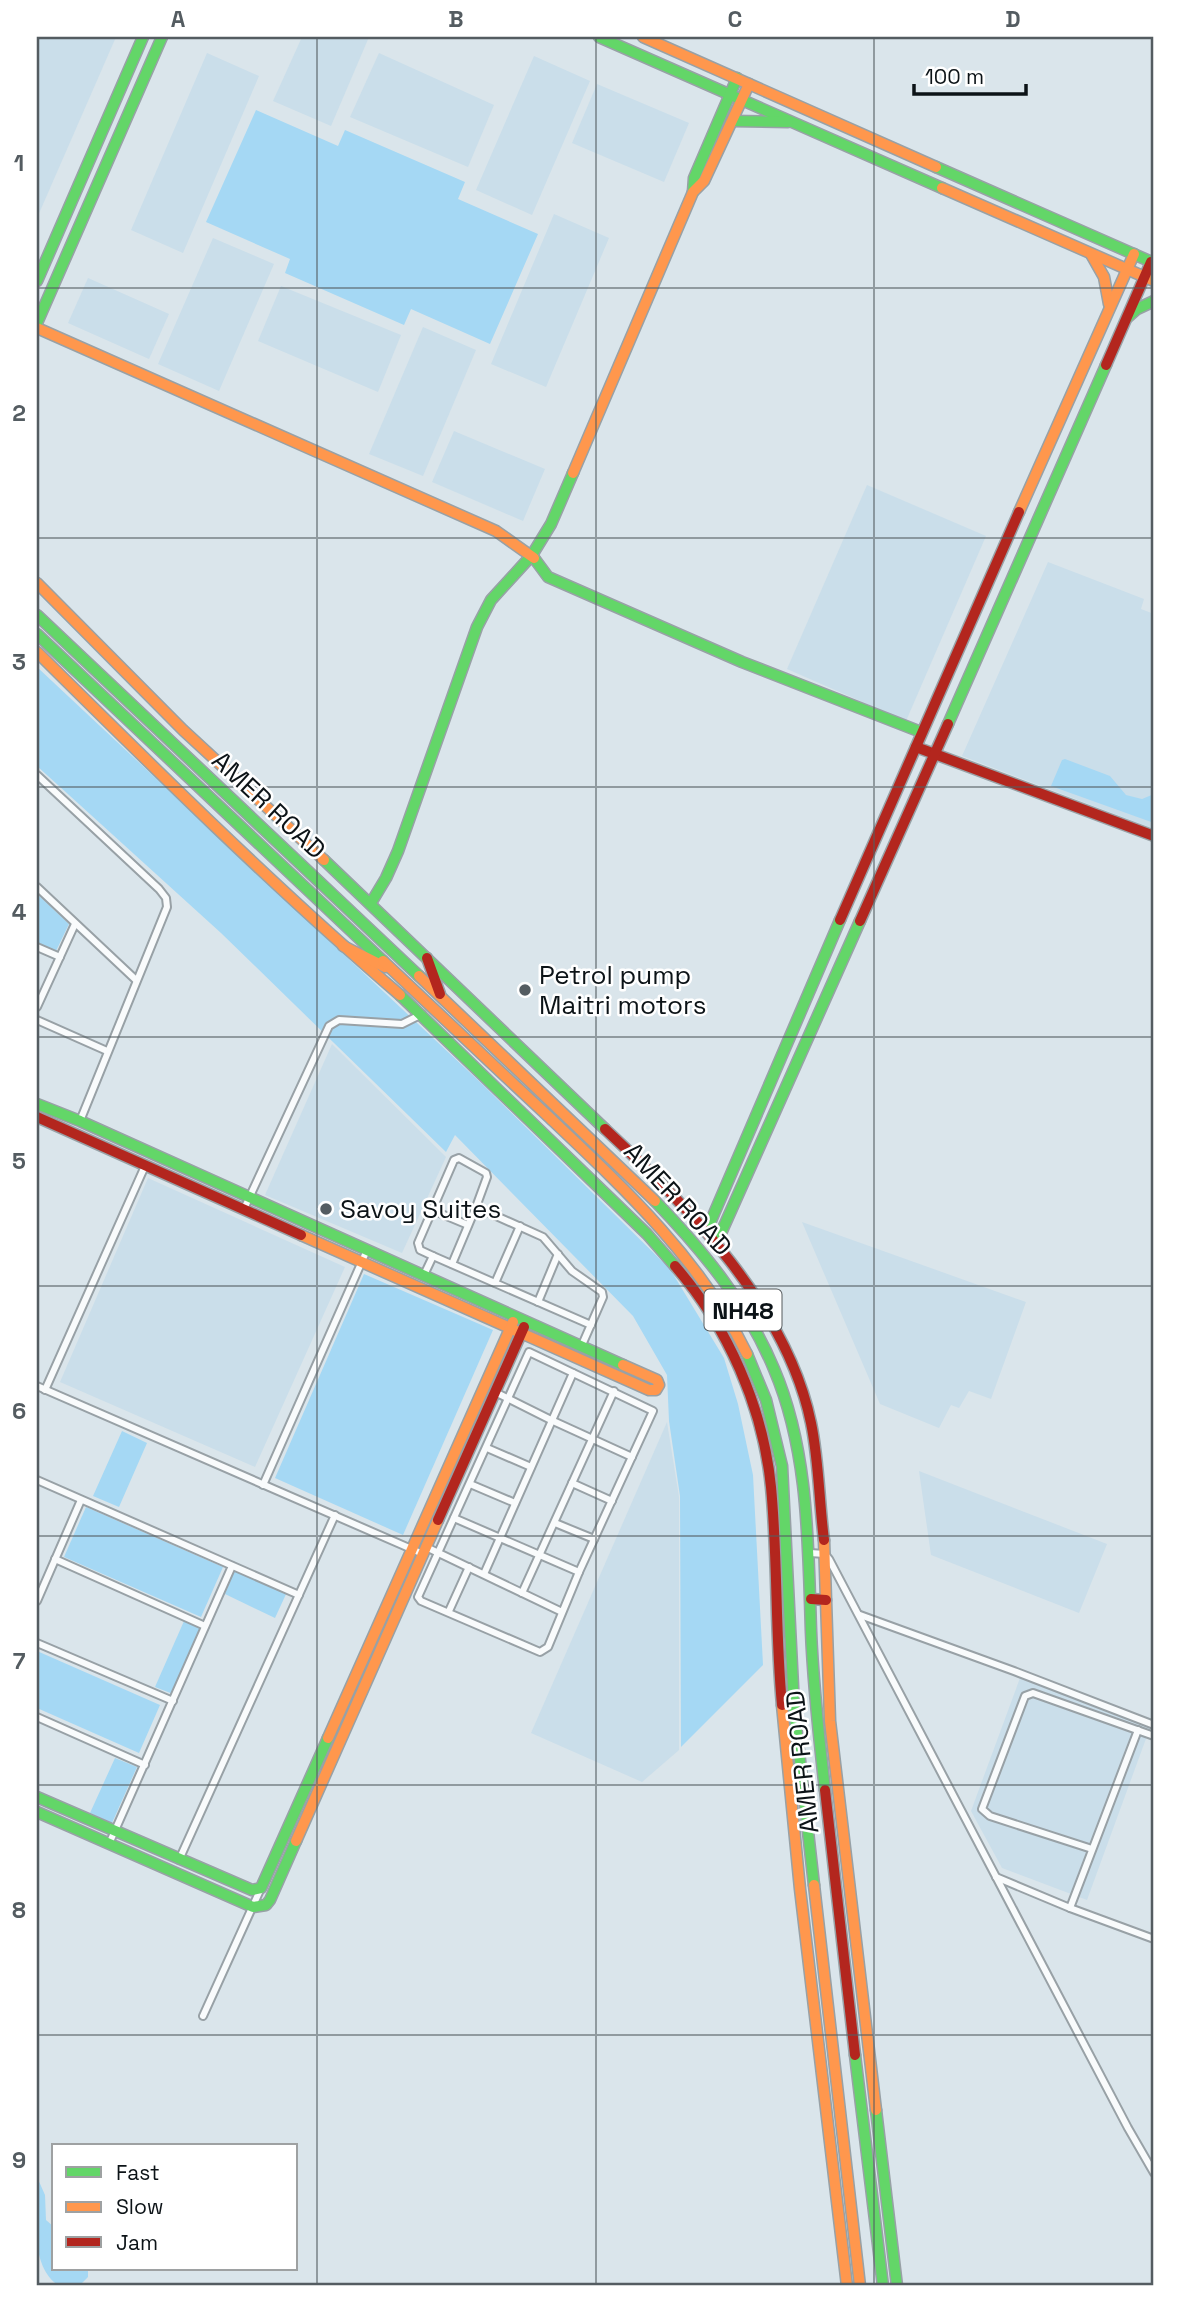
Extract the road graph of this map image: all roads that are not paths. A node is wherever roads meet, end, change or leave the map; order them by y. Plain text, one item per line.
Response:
1 (143, 37) edge
2 (162, 37) edge
3 (599, 37) edge
4 (643, 37) edge
5 (737, 78) junction
6 (749, 83) junction
7 (730, 94) junction
8 (743, 99) junction
9 (732, 121) junction
10 (795, 122) junction
11 (693, 192) junction
12 (1090, 253) junction
13 (1134, 254) junction
14 (1153, 263) edge
15 (1128, 270) junction
16 (1149, 279) edge
17 (37, 281) edge
18 (1154, 301) edge
19 (1108, 311) junction
20 (1126, 318) junction
21 (37, 325) edge
22 (532, 555) junction
23 (37, 583) edge
24 (37, 615) edge
25 (37, 634) edge
26 (37, 652) edge
27 (921, 732) junction
28 (916, 747) junction
29 (935, 754) junction
30 (37, 775) edge
31 (1154, 836) edge
32 (37, 887) edge
33 (371, 903) junction
34 (75, 924) junction
35 (343, 946) junction
36 (37, 947) edge
37 (60, 957) junction
38 (427, 958) junction
39 (398, 973) junction
40 (136, 980) junction
41 (441, 996) junction
42 (37, 1007) edge
43 (422, 1014) junction
44 (37, 1020) edge
45 (107, 1051) junction
46 (37, 1104) edge
47 (37, 1117) edge
48 (80, 1121) junction
49 (145, 1166) junction
50 (249, 1198) junction
51 (476, 1206) junction
52 (244, 1209) junction
53 (432, 1210) junction
54 (468, 1225) junction
55 (520, 1226) junction
56 (707, 1230) junction
57 (717, 1242) junction
58 (367, 1250) junction
59 (558, 1254) junction
60 (433, 1256) junction
61 (362, 1262) junction
62 (452, 1264) junction
63 (424, 1275) junction
64 (495, 1283) junction
65 (538, 1302) junction
66 (515, 1315) junction
67 (527, 1320) junction
68 (591, 1325) junction
69 (510, 1327) junction
70 (522, 1332) junction
71 (582, 1345) junction
72 (573, 1373) junction
73 (37, 1386) edge
74 (45, 1390) junction
75 (614, 1391) junction
76 (495, 1392) junction
77 (508, 1399) junction
78 (551, 1420) junction
79 (592, 1439) junction
80 (487, 1448) junction
81 (632, 1457) junction
82 (531, 1467) junction
83 (37, 1480) edge
84 (572, 1483) junction
85 (470, 1484) junction
86 (263, 1485) junction
87 (81, 1500) junction
88 (612, 1501) junction
89 (515, 1503) junction
90 (335, 1516) junction
91 (454, 1518) junction
92 (555, 1523) junction
93 (500, 1537) junction
94 (594, 1539) junction
95 (412, 1549) junction
96 (425, 1550) junction
97 (439, 1552) junction
98 (810, 1553) junction
99 (825, 1554) junction
100 (540, 1555) junction
101 (55, 1559) junction
102 (232, 1566) junction
103 (469, 1567) junction
104 (579, 1572) junction
105 (484, 1574) junction
106 (522, 1593) junction
107 (299, 1595) junction
108 (811, 1599) junction
109 (826, 1600) junction
110 (37, 1601) edge
111 (449, 1611) junction
112 (562, 1612) junction
113 (860, 1615) junction
114 (205, 1626) junction
115 (791, 1641) junction
116 (37, 1643) edge
117 (777, 1643) junction
118 (173, 1701) junction
119 (37, 1717) edge
120 (1154, 1725) edge
121 (1138, 1730) junction
122 (1154, 1737) edge
123 (145, 1765) junction
124 (37, 1797) edge
125 (37, 1812) edge
126 (841, 1821) junction
127 (829, 1823) junction
128 (115, 1831) junction
129 (109, 1844) junction
130 (1092, 1849) junction
131 (179, 1860) junction
132 (996, 1877) junction
133 (261, 1888) junction
134 (253, 1907) junction
135 (1070, 1908) junction
136 (1154, 1939) edge
137 (203, 2016) dead end
138 (870, 2057) junction
139 (856, 2058) junction
140 (1154, 2173) edge
141 (873, 2206) junction
142 (888, 2207) junction
143 (883, 2284) edge
144 (897, 2284) edge
145 (847, 2286) edge
146 (860, 2286) edge

1 - 17 main road
2 - 21 main road
3 - 7 main road
4 - 5 main road
5 - 6 main road
5 - 7 main road
6 - 8 main road
6 - 13 main road
7 - 8 main road
7 - 11 main road
8 - 9 main road
8 - 10 main road
9 - 10 main road
9 - 11 main road
10 - 12 main road
11 - 22 main road
12 - 15 main road
12 - 19 main road
13 - 14 main road
13 - 15 main road
14 - 16 main road
15 - 16 main road
15 - 19 main road
16 - 20 main road
18 - 20 main road
19 - 27 main road
20 - 29 main road
21 - 22 main road
22 - 27 main road
22 - 33 main road
23 - 33 main road
24 - 41 main road, AMER ROAD / NH48
25 - 39 main road, AMER ROAD / NH48
26 - 35 main road
27 - 28 main road
28 - 29 main road
28 - 56 main road
29 - 31 main road
29 - 57 main road
30 - 40 street
32 - 34 street
33 - 38 main road
34 - 37 street
34 - 40 street
35 - 39 main road
35 - 43 main road
36 - 37 street
37 - 42 street
38 - 41 main road
38 - 56 main road
39 - 115 main road, AMER ROAD / NH48
40 - 45 street
41 - 98 main road, AMER ROAD / NH48
43 - 50 street
43 - 117 main road
44 - 45 street
45 - 48 street
46 - 48 main road
47 - 49 main road
48 - 50 main road
49 - 52 main road
49 - 74 street
50 - 52 street
50 - 58 main road
51 - 53 street
51 - 54 street
51 - 55 street
52 - 61 main road
53 - 54 street
53 - 60 street
54 - 62 street
55 - 59 street
55 - 64 street
56 - 57 main road
57 - 99 main road
58 - 61 street
58 - 63 main road
59 - 65 street
59 - 68 street
60 - 62 street
60 - 63 street
61 - 69 main road
61 - 86 street
62 - 64 street
63 - 66 main road
64 - 65 street
65 - 68 street
66 - 67 main road
66 - 69 main road
67 - 70 main road
67 - 71 main road
68 - 71 street
69 - 70 main road
69 - 95 main road
70 - 71 main road
70 - 76 main road
72 - 75 street
72 - 77 street
72 - 78 street
73 - 74 street
74 - 86 street
75 - 79 street
75 - 81 street
76 - 77 street
76 - 96 main road
77 - 78 street
77 - 80 street
78 - 79 street
78 - 82 street
79 - 81 street
79 - 84 street
80 - 82 street
80 - 85 street
81 - 88 street
82 - 89 street
83 - 87 street
84 - 88 street
84 - 92 street
85 - 89 street
85 - 91 street
86 - 90 street
87 - 101 street
87 - 102 street
88 - 94 street
89 - 93 street
90 - 95 street
90 - 107 street
91 - 93 street
91 - 97 street
92 - 94 street
92 - 100 street
93 - 100 street
93 - 105 street
94 - 104 street
95 - 96 street
95 - 133 main road
96 - 97 street
96 - 134 main road
97 - 103 street
97 - 111 street
98 - 99 street
98 - 108 main road, AMER ROAD / NH48
99 - 109 main road
99 - 113 street
100 - 104 street
100 - 106 street
101 - 110 street
101 - 114 street
102 - 107 street
102 - 114 street
103 - 105 street
103 - 111 street
104 - 112 street
105 - 106 street
106 - 112 street
107 - 131 street
108 - 109 main road
108 - 127 main road, AMER ROAD / NH48
109 - 126 main road
111 - 112 street
113 - 120 street
113 - 132 street
114 - 118 street
115 - 117 main road
115 - 146 main road, AMER ROAD / NH48
116 - 118 street
117 - 145 main road
118 - 123 street
119 - 123 street
121 - 122 street
121 - 130 street
121 - 130 street
123 - 128 street
124 - 128 main road
125 - 129 main road
126 - 127 main road
126 - 138 main road
127 - 139 main road, AMER ROAD / NH48
128 - 129 street
128 - 131 main road
129 - 134 main road
130 - 135 street
131 - 133 main road
132 - 135 street
132 - 140 street
133 - 134 street
134 - 137 street
135 - 136 street
138 - 139 main road
138 - 142 main road
139 - 141 main road, AMER ROAD / NH48
141 - 142 main road
141 - 143 main road, AMER ROAD / NH48
142 - 144 main road
143 - 144 main road

